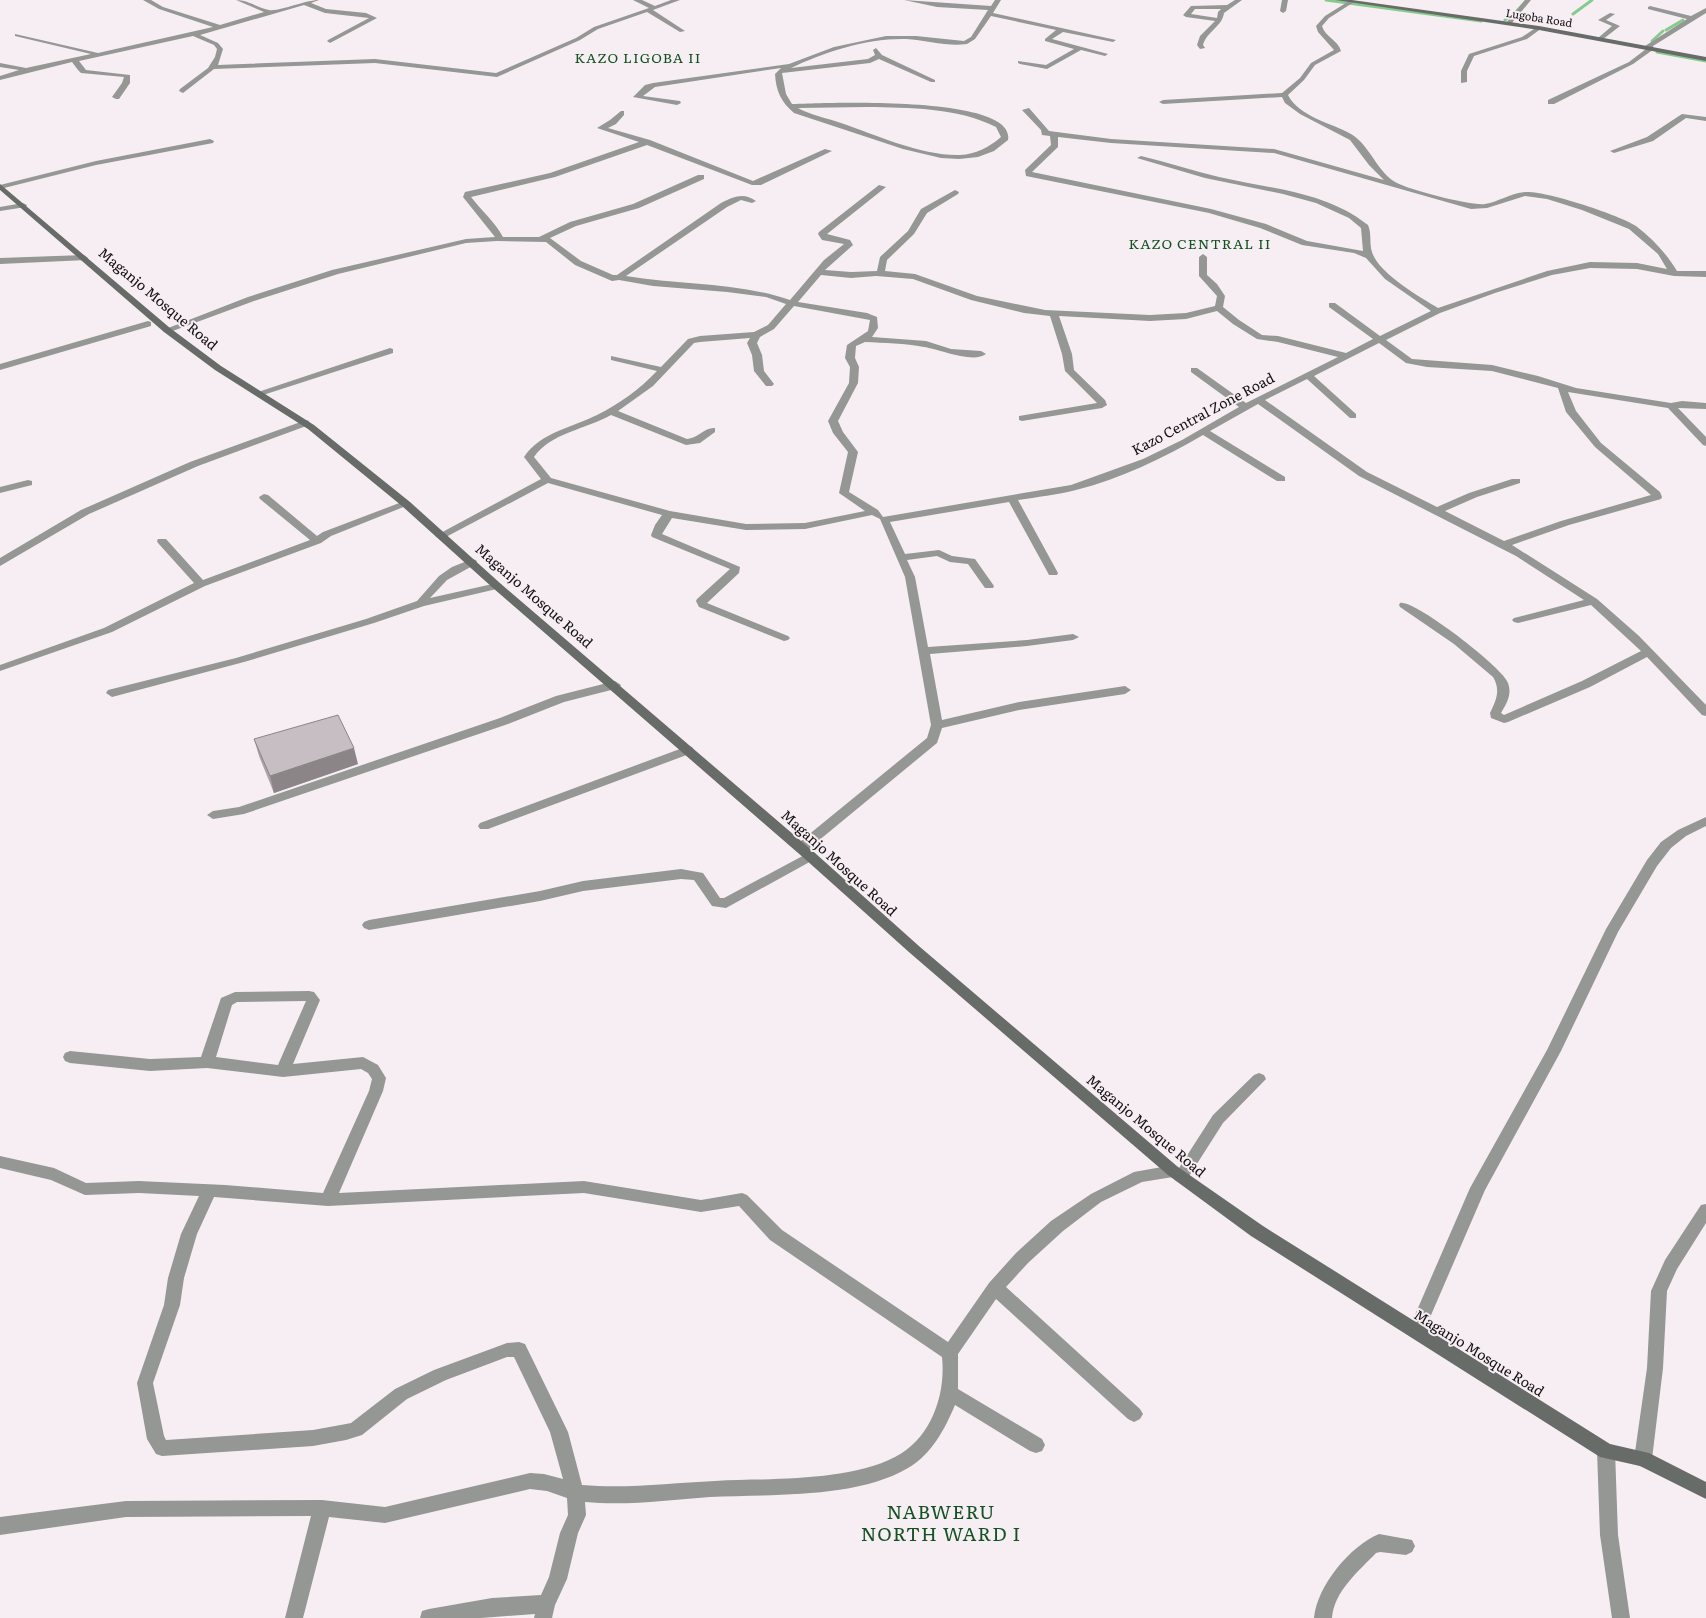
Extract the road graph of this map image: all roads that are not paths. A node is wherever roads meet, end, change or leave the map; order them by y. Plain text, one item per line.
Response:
1 (146, 0) edge
2 (239, 0) edge
3 (316, 0) edge
4 (636, 0) edge
5 (677, 0) edge
6 (907, 0) edge
7 (998, 0) edge
8 (1239, 0) edge
9 (1285, 0) edge
10 (1338, 0) edge
11 (1528, 0) edge
12 (1351, 2) junction
13 (305, 3) junction
14 (1226, 7) junction
15 (1650, 8) dead end
16 (652, 9) junction
17 (1706, 10) edge
18 (991, 11) junction
19 (1283, 11) dead end
20 (271, 13) junction
21 (1612, 14) dead end
22 (1690, 18) junction
23 (1220, 20) junction
24 (1509, 23) junction
25 (217, 26) junction
26 (1539, 28) junction
27 (1061, 30) junction
28 (682, 31) dead end
29 (193, 34) junction
30 (17, 35) dead end
31 (1600, 38) junction
32 (1113, 40) dead end
33 (330, 41) dead end
34 (876, 41) junction
35 (1650, 47) junction
36 (1080, 48) junction
37 (1202, 48) dead end
38 (100, 54) junction
39 (1105, 54) dead end
40 (879, 56) junction
41 (74, 59) junction
42 (1706, 59) edge
43 (1020, 62) dead end
44 (791, 64) junction
45 (0, 65) edge
46 (214, 67) junction
47 (28, 69) junction
48 (779, 72) junction
49 (0, 78) edge
50 (933, 81) dead end
51 (1463, 82) dead end
52 (183, 91) dead end
53 (1284, 95) junction
54 (116, 97) dead end
55 (1163, 102) dead end
56 (1551, 102) dead end
57 (677, 103) dead end
58 (790, 106) junction
59 (1026, 110) dead end
60 (621, 113) dead end
61 (1706, 119) edge
62 (1054, 134) junction
63 (210, 141) dead end
64 (647, 142) junction
65 (828, 151) dead end
66 (1614, 151) dead end
67 (1141, 158) dead end
68 (701, 177) dead end
69 (1395, 185) junction
70 (0, 186) edge
71 (882, 187) dead end
72 (955, 192) dead end
73 (752, 201) dead end
74 (23, 205) junction
75 (0, 209) edge
76 (500, 239) junction
77 (542, 239) junction
78 (1368, 256) junction
79 (1203, 257) dead end
80 (84, 258) junction
81 (0, 260) edge
82 (820, 272) junction
83 (881, 273) junction
84 (1674, 273) junction
85 (1706, 274) edge
86 (619, 277) junction
87 (791, 303) junction
88 (1332, 305) dead end
89 (1219, 308) junction
90 (1437, 311) junction
91 (1054, 314) junction
92 (148, 324) dead end
93 (168, 330) junction
94 (756, 335) junction
95 (864, 339) junction
96 (1382, 340) junction
97 (390, 351) dead end
98 (981, 354) dead end
99 (1347, 356) junction
100 (614, 358) dead end
101 (0, 367) edge
102 (662, 370) junction
103 (1194, 370) dead end
104 (1308, 376) junction
105 (769, 384) dead end
106 (1562, 387) junction
107 (260, 394) junction
108 (1258, 400) junction
109 (1671, 406) junction
110 (1706, 406) edge
111 (1245, 407) junction
112 (610, 411) junction
113 (1353, 416) dead end
114 (1022, 418) dead end
115 (306, 423) junction
116 (712, 430) dead end
117 (1203, 431) junction
118 (1706, 443) edge
119 (1281, 479) dead end
120 (547, 480) junction
121 (1516, 481) dead end
122 (28, 482) dead end
123 (0, 490) edge
124 (264, 497) dead end
125 (1012, 498) junction
126 (406, 504) junction
127 (1436, 511) junction
128 (874, 512) junction
129 (669, 514) junction
130 (884, 520) junction
131 (440, 536) junction
132 (162, 541) dead end
133 (317, 541) junction
134 (1503, 545) junction
135 (902, 557) junction
136 (0, 562) edge
137 (472, 562) junction
138 (1053, 573) dead end
139 (201, 584) junction
140 (497, 586) junction
141 (989, 586) dead end
142 (1592, 601) junction
143 (421, 603) junction
144 (1404, 605) dead end
145 (1518, 620) dead end
146 (1073, 637) dead end
147 (784, 638) dead end
148 (923, 651) junction
149 (1648, 652) junction
150 (2, 668) dead end
151 (614, 685) junction
152 (1124, 690) dead end
153 (112, 693) dead end
154 (1704, 706) edge
155 (937, 725) junction
156 (688, 750) junction
157 (213, 815) dead end
158 (1706, 821) edge
159 (484, 826) dead end
160 (806, 852) junction
161 (369, 925) dead end
162 (70, 1057) dead end
163 (207, 1062) junction
164 (283, 1071) junction
165 (1259, 1079) dead end
166 (0, 1162) edge
167 (1177, 1174) junction
168 (209, 1190) junction
169 (328, 1200) junction
170 (1706, 1210) edge
171 (995, 1288) junction
172 (1416, 1331) junction
173 (950, 1353) junction
174 (950, 1393) junction
175 (1134, 1414) dead end
176 (1036, 1445) dead end
177 (1606, 1451) junction
178 (1644, 1459) junction
179 (1706, 1491) edge
180 (576, 1493) junction
181 (322, 1508) junction
182 (0, 1526) edge
183 (1406, 1546) dead end
184 (544, 1611) edge
185 (294, 1618) edge
186 (429, 1618) edge
187 (1323, 1618) edge
188 (1622, 1618) edge

1 - 25 street
2 - 20 street
3 - 13 street
4 - 16 street
5 - 16 street
6 - 18 street
7 - 18 street
8 - 14 street
9 - 19 street
10 - 12 street, Lugoba Road
11 - 24 street
12 - 24 street, Lugoba Road
12 - 53 street
13 - 20 street
13 - 33 street
14 - 23 street
14 - 23 street
15 - 22 street
16 - 28 street
16 - 46 street
17 - 22 street
18 - 27 street
18 - 34 street
20 - 25 street
21 - 31 street
22 - 35 street
23 - 37 street
24 - 26 street, Lugoba Road
25 - 29 street
26 - 31 street, Lugoba Road
26 - 51 street
27 - 32 street
27 - 36 street
29 - 38 street
29 - 46 street
30 - 38 street
31 - 35 street, Lugoba Road
34 - 40 street
34 - 44 street
35 - 42 street, Lugoba Road
35 - 56 street
36 - 39 street
36 - 43 street
38 - 41 street
40 - 48 street
40 - 50 street
41 - 47 street
41 - 54 street
44 - 48 street
44 - 57 street
45 - 47 street
46 - 52 street
47 - 49 street
48 - 58 street
53 - 55 street
53 - 69 street
58 - 58 street
59 - 62 street
60 - 64 street
61 - 66 street
62 - 69 street
62 - 78 street
63 - 70 street
64 - 65 street
64 - 76 street
67 - 78 street
68 - 77 street
69 - 84 street
70 - 74 street, Maganjo Mosque Road
71 - 82 street
72 - 83 street
73 - 86 street
74 - 75 street
74 - 80 street, Maganjo Mosque Road
76 - 77 street
76 - 93 street
77 - 86 street
78 - 90 street
79 - 89 street
80 - 81 street
80 - 93 street, Maganjo Mosque Road
82 - 83 street
82 - 87 street
83 - 91 street
84 - 85 street, Kazo Central Zone Road
84 - 90 street, Kazo Central Zone Road
86 - 87 street
87 - 94 street
87 - 95 street
88 - 96 street
89 - 91 street
89 - 99 street
90 - 96 street, Kazo Central Zone Road
91 - 114 street
92 - 101 street
93 - 107 street, Maganjo Mosque Road
94 - 102 street
94 - 105 street
95 - 98 street
95 - 128 street
96 - 99 street, Kazo Central Zone Road
96 - 106 street
97 - 107 street
99 - 104 street, Kazo Central Zone Road
100 - 102 street
102 - 112 street
103 - 111 street
104 - 108 street, Kazo Central Zone Road
104 - 113 street
106 - 109 street
106 - 134 street
107 - 115 street, Maganjo Mosque Road
108 - 111 street, Kazo Central Zone Road
108 - 127 street
109 - 110 street
109 - 118 street
111 - 117 street, Kazo Central Zone Road
112 - 116 street
112 - 120 street
115 - 126 street, Maganjo Mosque Road
115 - 136 street
117 - 119 street
117 - 125 street, Kazo Central Zone Road
120 - 129 street
120 - 131 street
121 - 127 street
122 - 123 street
124 - 133 street
125 - 130 street, Kazo Central Zone Road
125 - 138 street
126 - 131 street, Maganjo Mosque Road
126 - 133 street
127 - 134 street
128 - 129 street
128 - 130 street
129 - 147 street
130 - 135 street
131 - 137 street, Maganjo Mosque Road
132 - 139 street
133 - 139 street
134 - 142 street
135 - 141 street
135 - 148 street
137 - 140 street, Maganjo Mosque Road
137 - 143 street
139 - 150 street
140 - 143 street
140 - 151 street, Maganjo Mosque Road
142 - 145 street
142 - 149 street
143 - 153 street
144 - 149 street
146 - 148 street
148 - 155 street
149 - 154 street
151 - 156 street, Maganjo Mosque Road
151 - 157 street
152 - 155 street
155 - 160 street
156 - 159 street
156 - 160 street, Maganjo Mosque Road
158 - 172 street
160 - 161 street
160 - 167 street, Maganjo Mosque Road
162 - 163 street
163 - 164 street
163 - 164 street
164 - 169 street
165 - 167 street
166 - 168 street
167 - 171 street
167 - 172 street, Maganjo Mosque Road
168 - 169 street
168 - 180 street
169 - 173 street
170 - 178 street
171 - 173 street
171 - 175 street
172 - 177 street, Maganjo Mosque Road
173 - 174 street
174 - 176 street
174 - 180 street
177 - 178 street, Maganjo Mosque Road
177 - 188 street
178 - 179 street, Maganjo Mosque Road
180 - 181 street
180 - 184 street
181 - 182 street
181 - 185 street
183 - 187 street
184 - 186 street

